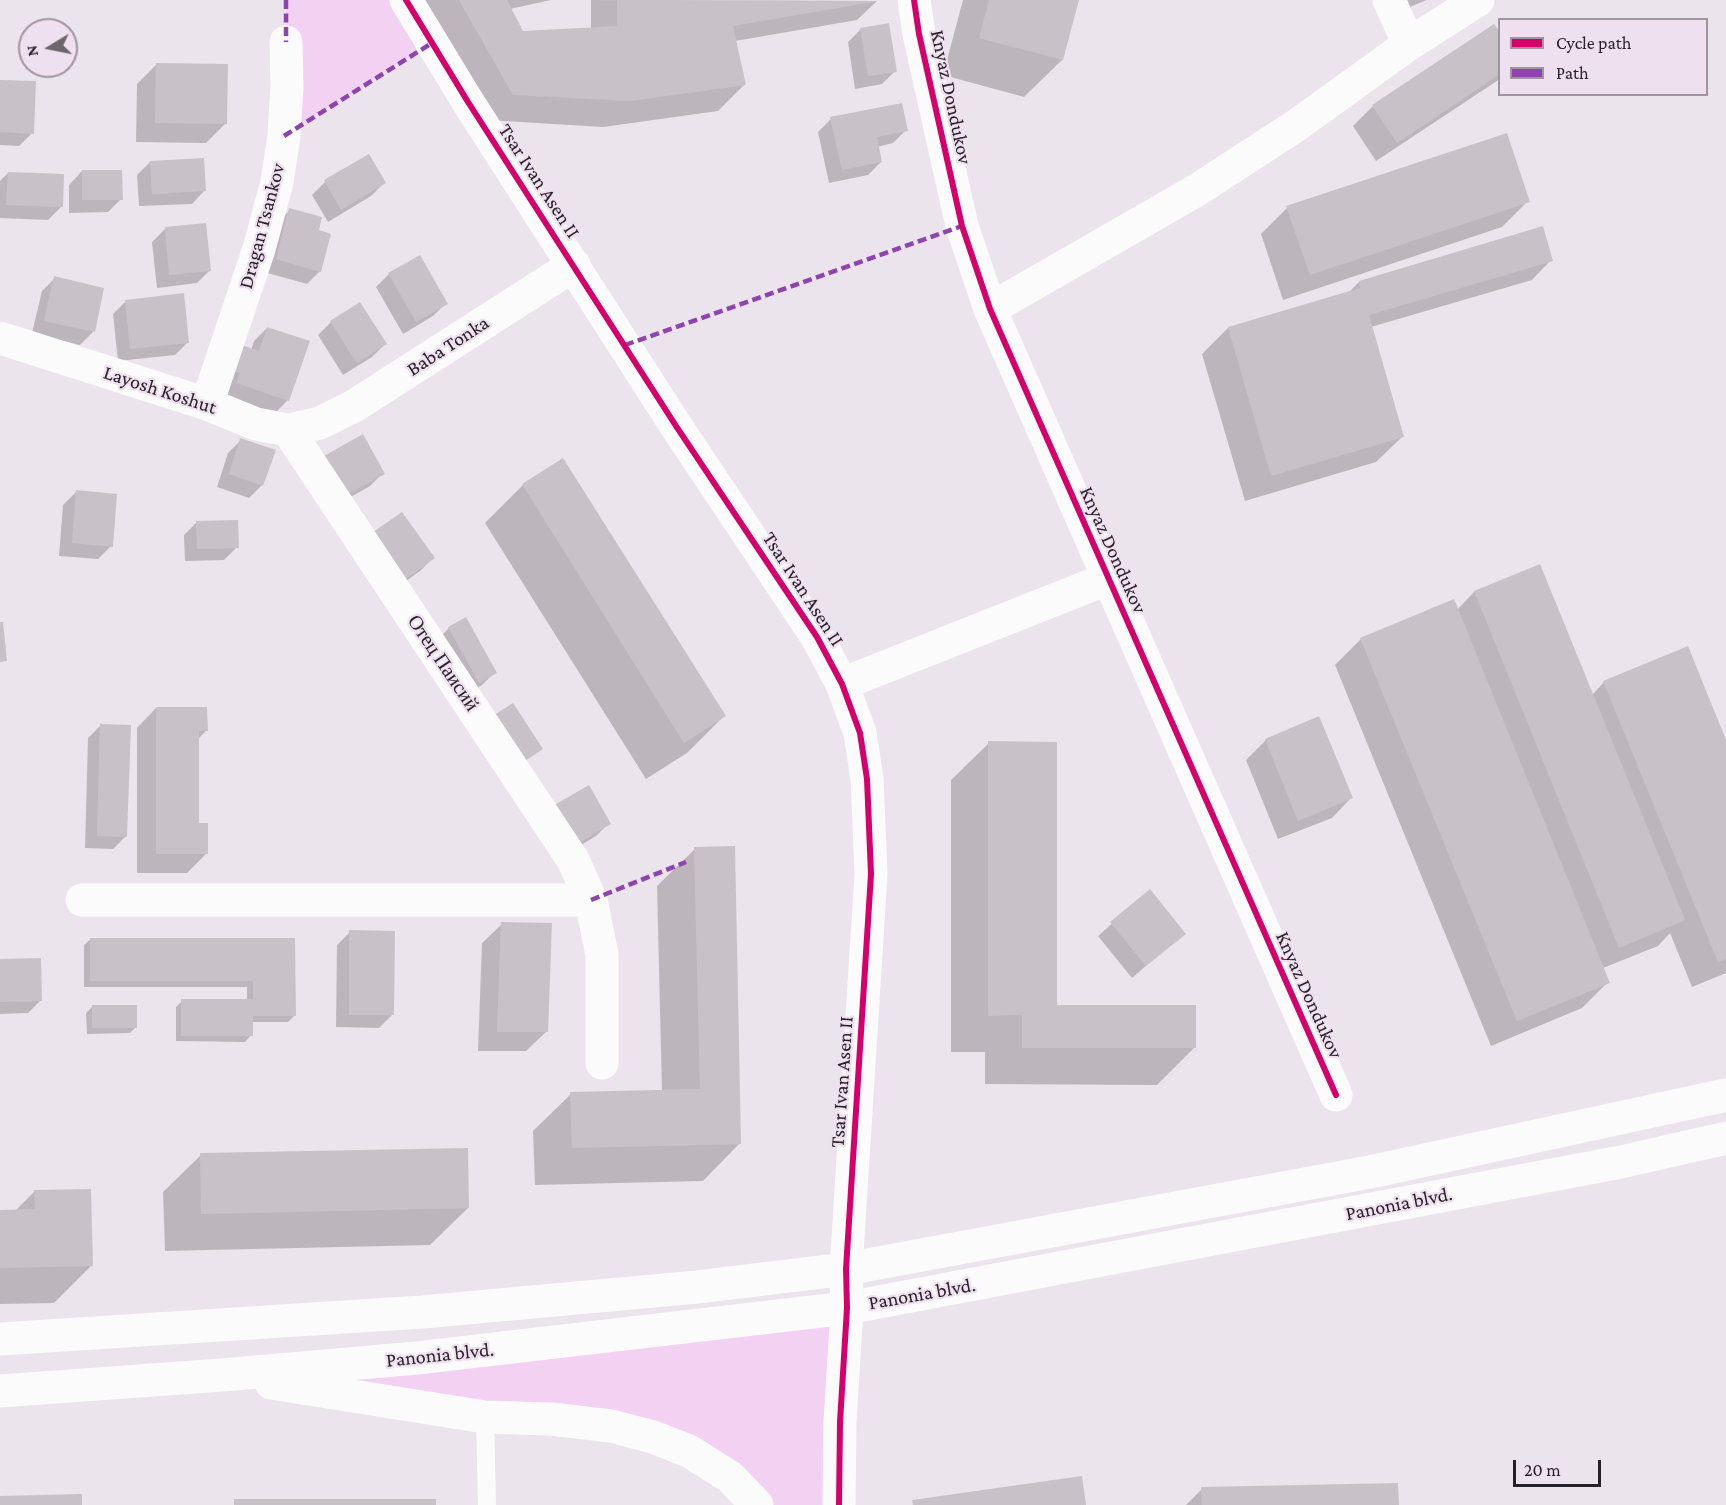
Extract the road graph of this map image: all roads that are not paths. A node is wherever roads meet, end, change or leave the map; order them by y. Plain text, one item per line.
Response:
1 (406, 0) edge
2 (914, 0) edge
3 (1389, 0) edge
4 (1478, 0) edge
5 (286, 42) dead end
6 (1409, 44) junction
7 (574, 265) junction
8 (990, 309) junction
9 (0, 338) edge
10 (207, 404) junction
11 (320, 423) joint
12 (288, 430) junction
13 (1107, 579) junction
14 (842, 684) junction
15 (82, 900) dead end
16 (591, 900) junction
17 (602, 1063) dead end
18 (1336, 1095) dead end
19 (1726, 1095) edge
20 (1726, 1138) edge
21 (846, 1269) junction
22 (847, 1308) junction
23 (0, 1339) edge
24 (222, 1375) junction
25 (0, 1391) edge
26 (485, 1417) junction
27 (487, 1505) edge
28 (757, 1505) edge
29 (839, 1505) edge

1 - 7 street, Tsar Ivan Asen II
2 - 8 street, Knyaz Dondukov
3 - 6 street
4 - 6 street
5 - 10 street, Dragan Tsankov
6 - 8 street
7 - 11 street, Baba Tonka
7 - 14 street, Tsar Ivan Asen II
8 - 13 street, Knyaz Dondukov
9 - 10 street, Layosh Koshut
10 - 12 street, Layosh Koshut
11 - 12 street, Layosh Koshut
12 - 16 street, Отец Паисий
13 - 14 street
13 - 18 street, Knyaz Dondukov
14 - 21 street, Tsar Ivan Asen II
15 - 16 street
16 - 17 street, Отец Паисий
19 - 21 street, Panonia blvd.
20 - 22 street, Panonia blvd.
21 - 22 street, Tsar Ivan Asen II
21 - 23 street, Panonia blvd.
22 - 24 street, Panonia blvd.
22 - 29 street, Tsar Ivan Asen II
24 - 25 street, Panonia blvd.
24 - 26 street
26 - 27 lane
26 - 28 street

